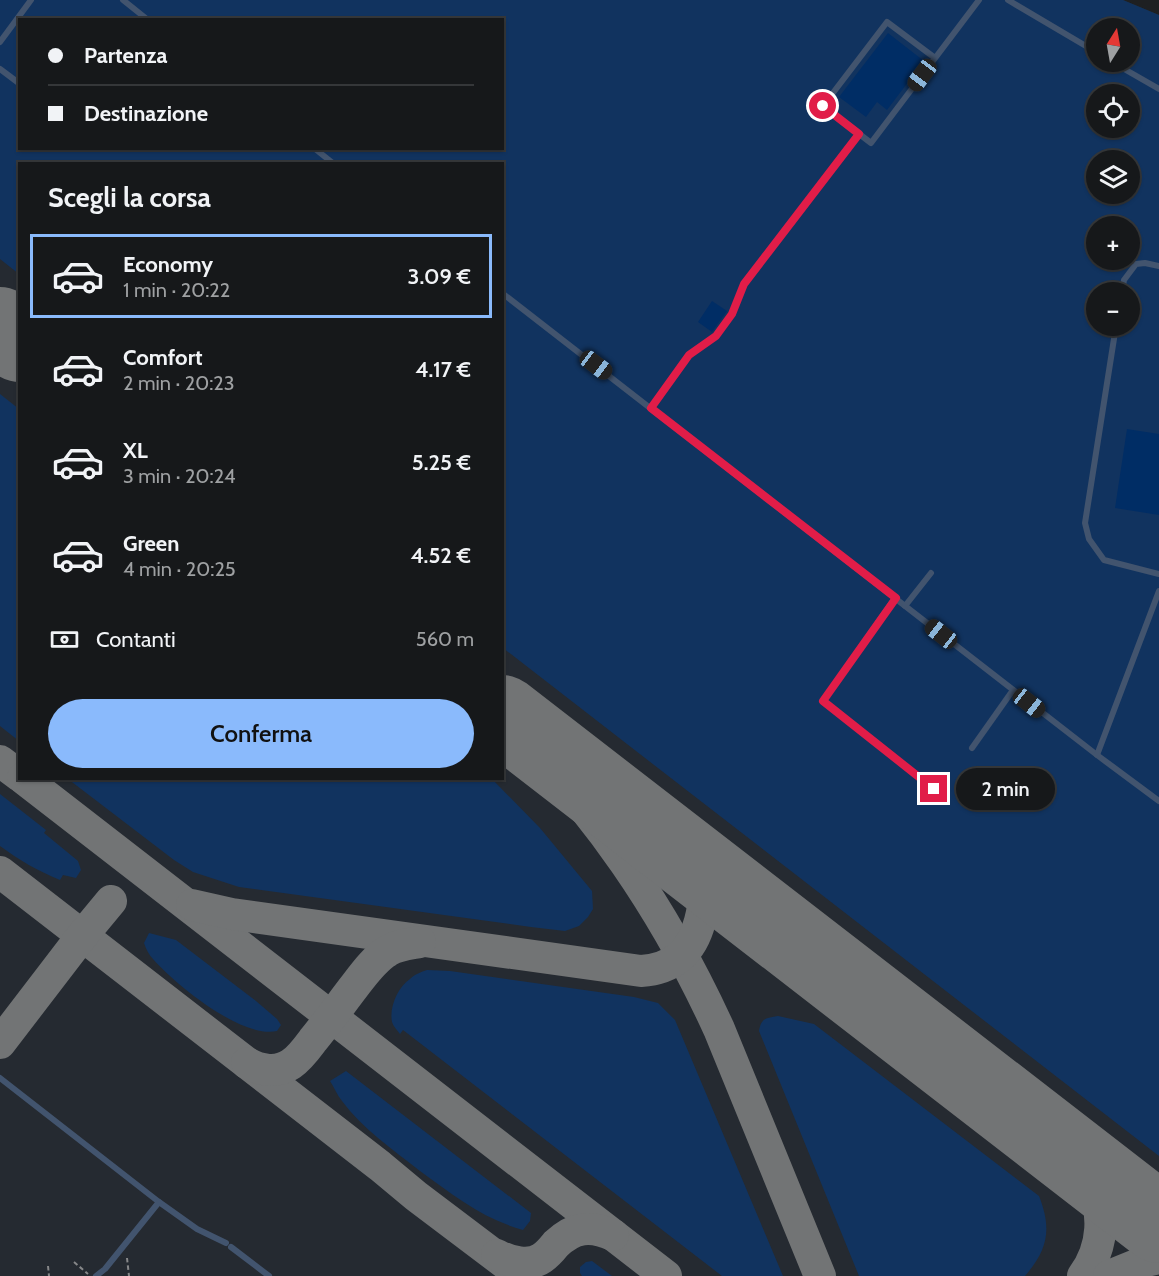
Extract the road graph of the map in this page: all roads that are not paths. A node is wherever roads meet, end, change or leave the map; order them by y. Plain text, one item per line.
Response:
1 (31, 0) edge
2 (123, 0) edge
3 (980, 0) edge
4 (1008, 0) edge
5 (146, 18) edge
6 (0, 42) edge
7 (1086, 46) edge
8 (935, 58) junction
9 (0, 69) edge
10 (1129, 72) edge
11 (18, 82) edge
12 (1159, 89) edge
13 (859, 134) junction
14 (316, 150) edge
15 (332, 162) edge
16 (1159, 266) edge
17 (1124, 282) edge
18 (504, 295) edge
19 (1114, 336) edge
20 (651, 408) junction
21 (931, 573) dead end
22 (1159, 574) edge
23 (1159, 591) edge
24 (896, 598) junction
25 (905, 606) junction
26 (1012, 690) junction
27 (972, 748) dead end
28 (1097, 755) junction
29 (934, 789) dead end
30 (1159, 801) edge
31 (0, 1078) edge
32 (159, 1202) junction
33 (96, 1276) edge
34 (269, 1276) edge

1 - 6 lane
2 - 5 lane
3 - 8 lane
4 - 7 lane
8 - 13 lane
8 - 13 lane
9 - 11 lane
10 - 12 lane
13 - 20 lane
14 - 15 lane
16 - 17 lane
18 - 20 lane
19 - 22 lane
20 - 24 lane
21 - 25 lane
23 - 28 lane
24 - 25 lane
24 - 29 lane
25 - 26 lane
26 - 27 lane
26 - 28 lane
28 - 30 lane
31 - 32 lane
32 - 33 lane
32 - 34 lane

